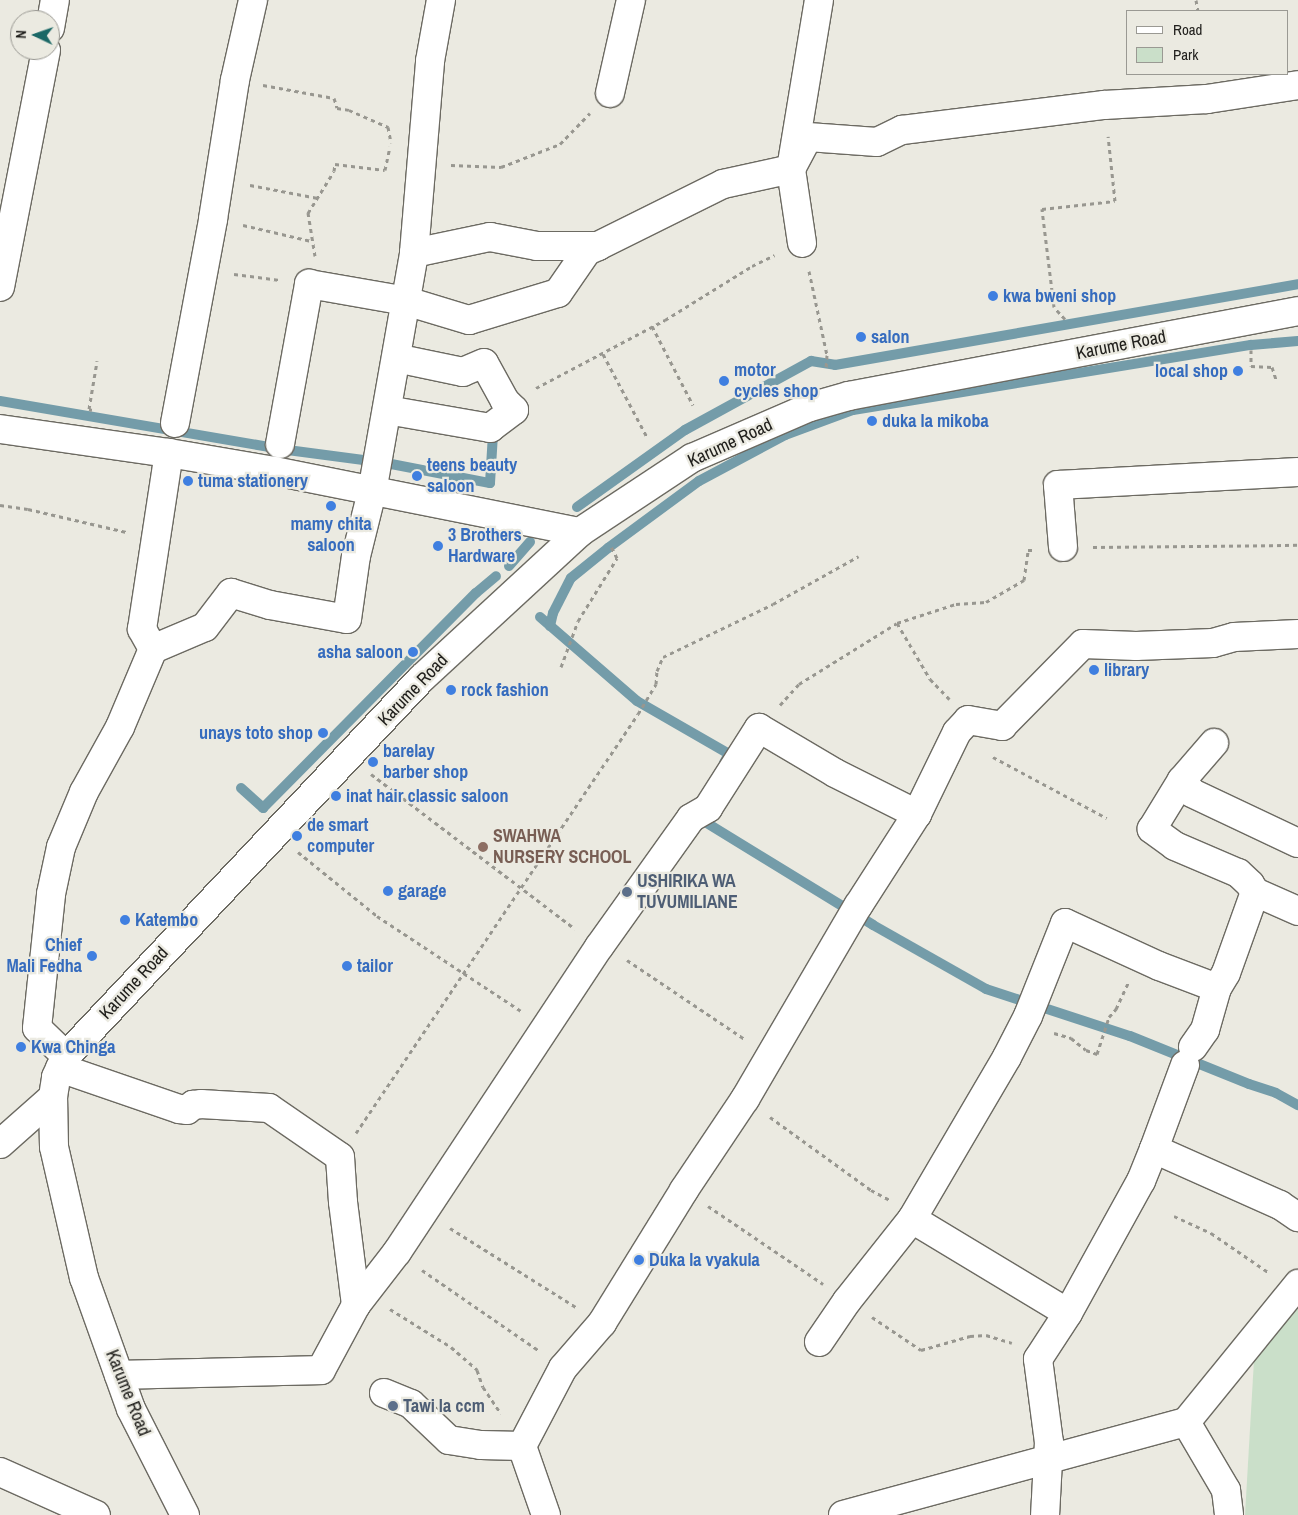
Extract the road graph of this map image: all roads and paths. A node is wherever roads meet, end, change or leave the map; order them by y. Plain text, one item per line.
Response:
1 (253, 0) edge
2 (441, 0) edge
3 (631, 0) edge
4 (819, 0) edge
5 (44, 60) edge
6 (235, 80) junction
7 (1298, 85) edge
8 (610, 93) joint
9 (1104, 105) junction
10 (391, 144) junction
11 (422, 157) junction
12 (791, 169) junction
13 (220, 180) junction
14 (318, 198) junction
15 (213, 219) junction
16 (311, 241) junction
17 (802, 243) junction
18 (598, 246) junction
19 (414, 253) junction
20 (204, 270) junction
21 (309, 284) junction
22 (0, 287) edge
23 (406, 301) junction
24 (1298, 311) edge
25 (1065, 319) dead end
26 (652, 326) junction
27 (603, 354) junction
28 (396, 358) junction
29 (1252, 359) dead end
30 (97, 361) dead end
31 (826, 368) dead end
32 (1276, 379) dead end
33 (693, 405) dead end
34 (387, 410) junction
35 (514, 410) junction
36 (97, 411) dead end
37 (175, 423) dead end
38 (0, 429) edge
39 (647, 438) dead end
40 (280, 444) dead end
41 (170, 453) junction
42 (1298, 472) edge
43 (376, 473) junction
44 (0, 505) edge
45 (580, 532) junction
46 (155, 538) junction
47 (1298, 545) edge
48 (1063, 547) junction
49 (860, 556) dead end
50 (617, 558) dead end
51 (898, 623) junction
52 (1298, 634) edge
53 (153, 649) junction
54 (561, 667) dead end
55 (968, 720) junction
56 (759, 728) junction
57 (1214, 743) dead end
58 (348, 758) junction
59 (1182, 780) junction
60 (917, 814) junction
61 (1107, 818) dead end
62 (274, 833) junction
63 (1298, 843) edge
64 (520, 886) junction
65 (1255, 892) junction
66 (1298, 911) edge
67 (599, 947) junction
68 (1139, 957) junction
69 (463, 971) junction
70 (1217, 988) junction
71 (1033, 1005) junction
72 (545, 1028) junction
73 (770, 1056) junction
74 (63, 1062) junction
75 (53, 1097) junction
76 (745, 1099) junction
77 (0, 1144) edge
78 (1154, 1149) junction
79 (340, 1157) junction
80 (424, 1211) junction
81 (914, 1216) junction
82 (1174, 1216) dead end
83 (1298, 1217) edge
84 (397, 1252) junction
85 (1296, 1286) edge
86 (360, 1299) junction
87 (1068, 1313) junction
88 (602, 1323) junction
89 (819, 1342) dead end
90 (564, 1368) junction
91 (119, 1375) junction
92 (384, 1393) dead end
93 (1186, 1422) junction
94 (522, 1446) junction
95 (1050, 1459) junction
96 (0, 1472) edge
97 (859, 1512) edge
98 (96, 1515) edge
99 (185, 1515) edge
100 (546, 1515) edge
101 (1045, 1515) edge
102 (1229, 1515) edge

1 - 6 street
2 - 11 street
3 - 8 street
4 - 12 street
5 - 22 street
6 - 10 path
6 - 13 street
7 - 9 street
8 - 11 path
9 - 12 street
9 - 25 path
10 - 11 path
10 - 14 path
11 - 19 street
12 - 17 street
12 - 18 street
13 - 14 path
13 - 15 street
14 - 16 path
15 - 16 path
15 - 20 street
16 - 21 path
17 - 26 path
17 - 31 path
18 - 19 street
18 - 23 street
19 - 23 street
20 - 21 path
20 - 37 street
21 - 23 street
21 - 40 street
23 - 28 street
24 - 45 street, Karume Road
26 - 27 path
26 - 33 path
27 - 35 path
27 - 39 path
28 - 34 street
28 - 35 street
29 - 32 path
30 - 36 path
34 - 35 street
34 - 43 street
38 - 41 street
41 - 43 street
41 - 46 street
42 - 48 street
43 - 45 street
43 - 53 street
44 - 46 path
45 - 58 street, Karume Road
46 - 53 street
47 - 48 path
48 - 51 path
49 - 64 path
50 - 54 path
51 - 55 path
51 - 56 path
52 - 55 street
53 - 74 street
55 - 60 street
55 - 61 path
56 - 60 street
56 - 67 street
57 - 59 street
58 - 62 street, Karume Road
58 - 64 path
59 - 63 street
59 - 65 street
60 - 73 street
62 - 69 path
62 - 74 street, Karume Road
64 - 67 path
64 - 69 path
65 - 66 street
65 - 70 street
67 - 72 street
67 - 73 path
68 - 70 street
68 - 71 street
68 - 71 path
69 - 72 path
69 - 79 path
70 - 78 street
71 - 81 street
72 - 80 street
73 - 76 street
74 - 75 street, Karume Road
74 - 79 street
75 - 77 street
75 - 91 street, Karume Road
76 - 81 path
76 - 88 street
78 - 83 street
78 - 87 street
79 - 86 street
80 - 84 street
80 - 88 path
81 - 87 street
81 - 89 street
82 - 85 path
84 - 86 street
84 - 90 path
85 - 93 street
86 - 91 street
86 - 94 path
87 - 95 street
88 - 90 street
90 - 94 street
91 - 99 street, Karume Road
92 - 94 street
93 - 95 street
93 - 102 street
94 - 100 street
95 - 97 street
95 - 101 street
96 - 98 street

